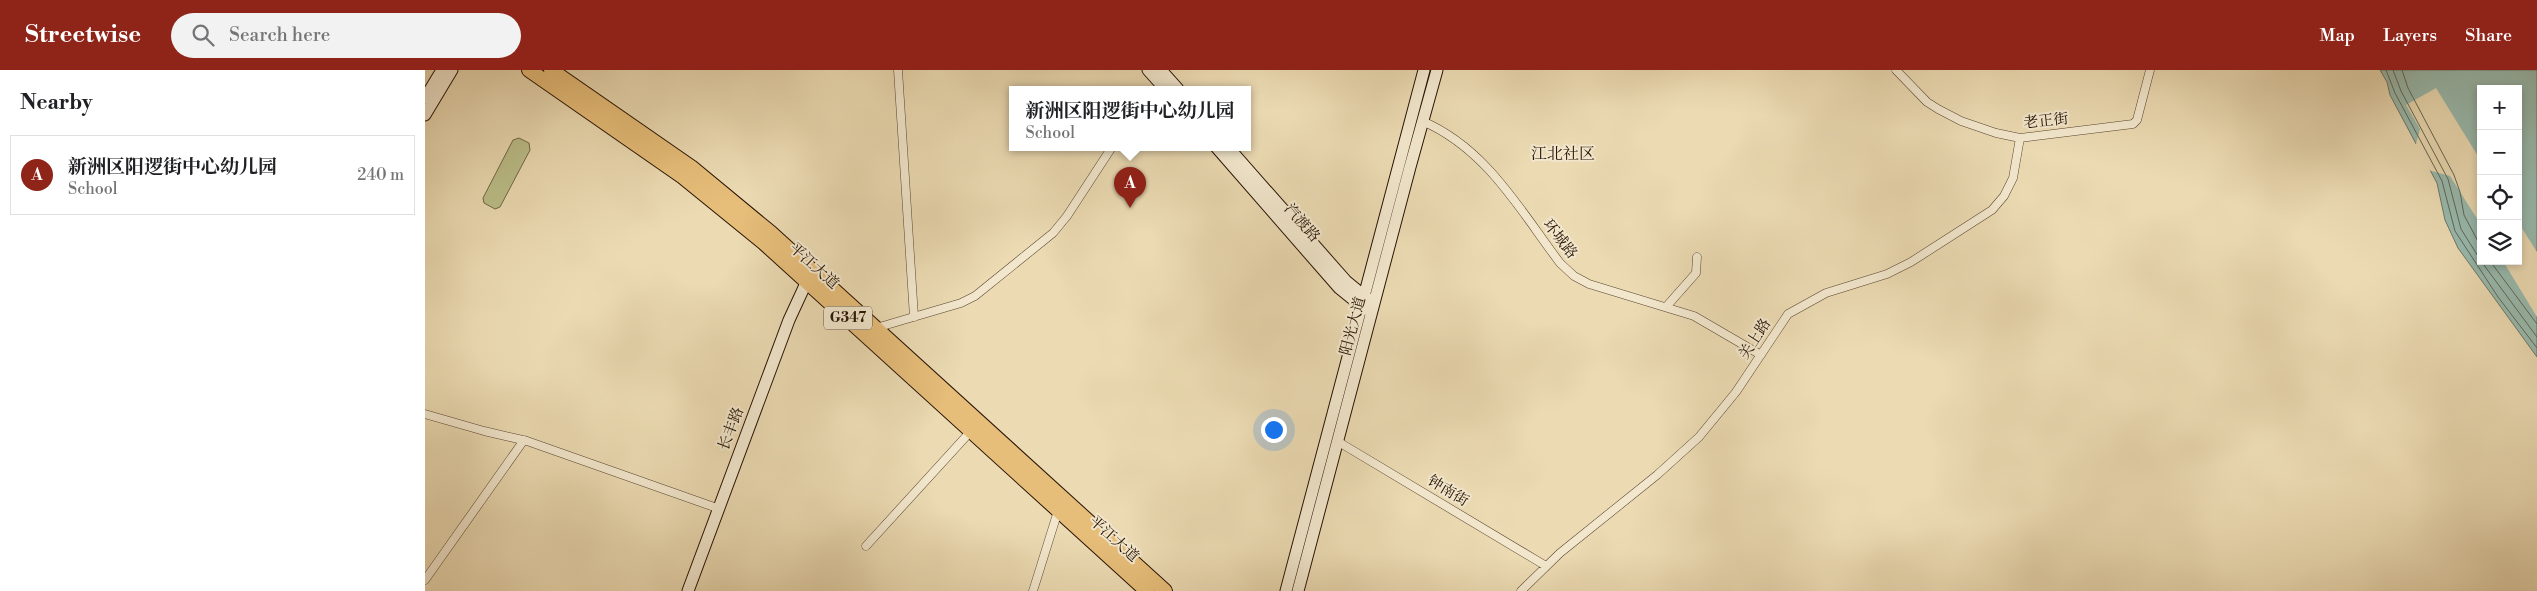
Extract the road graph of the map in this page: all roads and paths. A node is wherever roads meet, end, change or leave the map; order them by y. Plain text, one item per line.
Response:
1 (442, 70) edge
2 (451, 70) edge
3 (529, 70) edge
4 (551, 70) edge
5 (898, 70) edge
6 (1148, 70) edge
7 (1161, 70) edge
8 (1424, 70) edge
9 (1437, 70) edge
10 (1896, 70) edge
11 (2150, 70) edge
12 (1160, 86) edge
13 (1175, 86) edge
14 (425, 98) edge
15 (425, 115) edge
16 (1422, 121) junction
17 (2020, 138) junction
18 (1109, 151) edge
19 (1219, 151) edge
20 (1232, 151) edge
21 (1697, 257) dead end
22 (807, 281) junction
23 (1362, 300) junction
24 (1666, 307) junction
25 (1373, 309) junction
26 (914, 317) junction
27 (876, 328) junction
28 (1761, 354) junction
29 (425, 414) edge
30 (971, 431) junction
31 (524, 440) junction
32 (1337, 441) junction
33 (717, 508) junction
34 (1058, 511) junction
35 (866, 546) dead end
36 (1546, 566) junction
37 (425, 580) edge
38 (688, 591) edge
39 (1033, 591) edge
40 (1147, 591) edge
41 (1165, 591) edge
42 (1286, 591) edge
43 (1298, 591) edge
44 (1521, 591) edge

1 - 14 street
2 - 15 street
3 - 22 highway, 平江大道 / G347
4 - 27 highway, 平江大道 / G347
5 - 26 street
6 - 12 street
7 - 13 street
8 - 23 street, 阳光大道
9 - 16 street, 阳光大道
10 - 17 street, 老正街
11 - 17 street, 老正街
16 - 24 street, 环城路
16 - 25 street, 阳光大道
17 - 28 street, 关上路
18 - 26 street
19 - 23 street, 汽渡路
20 - 23 street, 汽渡路
21 - 24 street
22 - 30 highway, 平江大道 / G347
22 - 33 street, 长丰路
23 - 25 street, 汽渡路
23 - 42 street, 阳光大道
24 - 28 street, 环城路
25 - 32 street, 阳光大道
26 - 27 street
27 - 41 highway, 平江大道 / G347
28 - 36 street, 关上路
29 - 31 street
30 - 34 highway, 平江大道 / G347
30 - 35 street
31 - 33 street
31 - 37 street
32 - 36 street, 钟南街
32 - 43 street, 阳光大道
33 - 38 street, 长丰路
34 - 39 street
34 - 40 highway, 平江大道 / G347
36 - 44 street, 关上路

